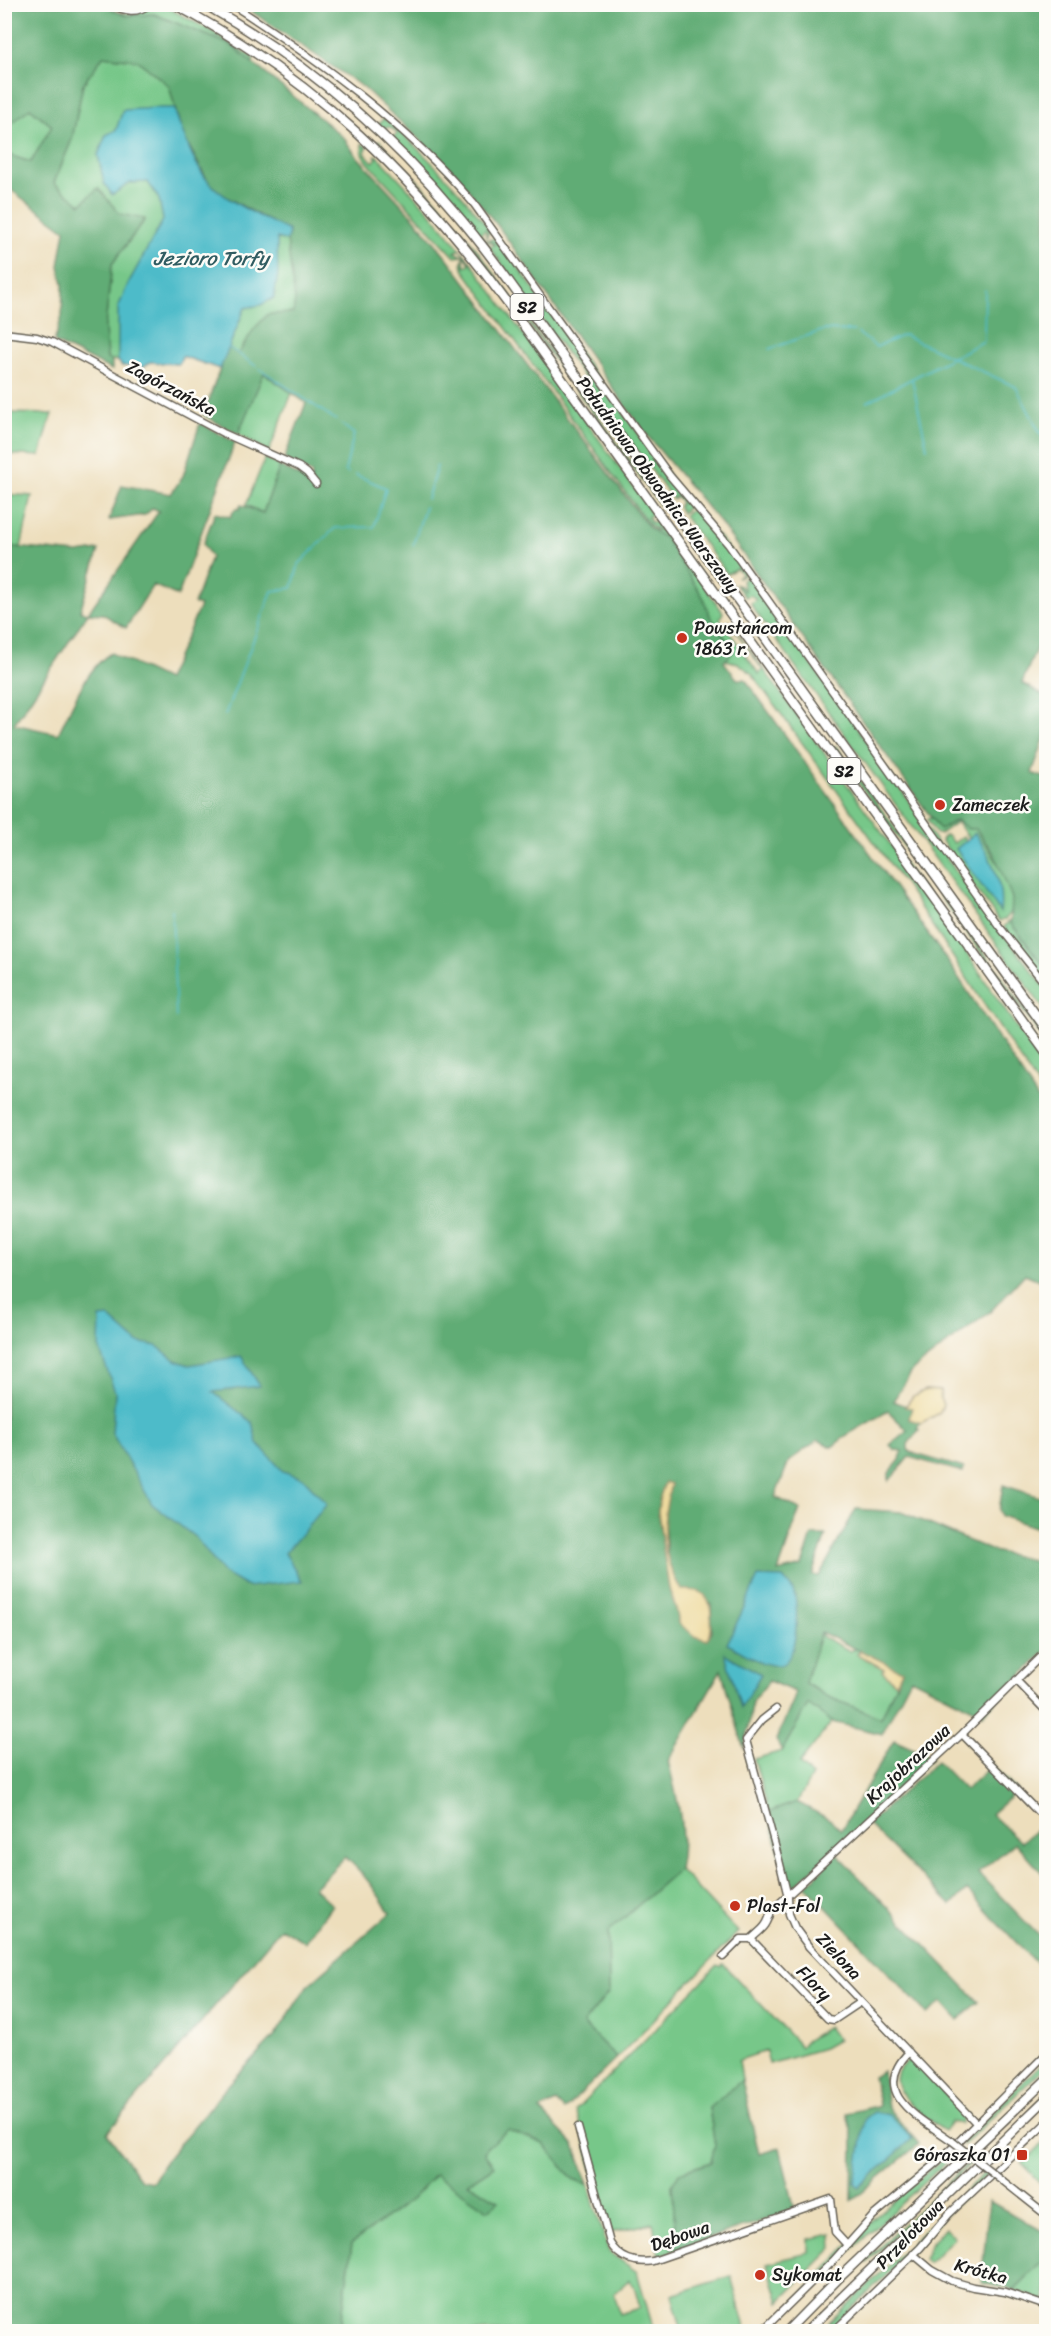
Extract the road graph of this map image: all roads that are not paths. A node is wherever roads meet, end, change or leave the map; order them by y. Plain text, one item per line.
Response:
1 (111, 4) edge
2 (150, 4) edge
3 (174, 4) edge
4 (204, 4) edge
5 (231, 4) edge
6 (4, 333) edge
7 (316, 484) dead end
8 (1047, 985) edge
9 (1047, 1029) edge
10 (1047, 1053) edge
11 (1047, 1650) edge
12 (1016, 1680) junction
13 (776, 1709) dead end
14 (1047, 1711) edge
15 (962, 1734) junction
16 (1047, 1812) edge
17 (788, 1897) junction
18 (751, 1939) junction
19 (723, 1957) dead end
20 (861, 2002) junction
21 (909, 2052) junction
22 (1047, 2054) edge
23 (1047, 2080) edge
24 (1047, 2099) edge
25 (1047, 2123) edge
26 (977, 2124) junction
27 (578, 2127) dead end
28 (1047, 2215) edge
29 (847, 2245) junction
30 (913, 2254) junction
31 (1047, 2306) edge
32 (836, 2330) edge
33 (761, 2331) edge
34 (786, 2331) edge
35 (806, 2331) edge

1 - 2 street
3 - 10 highway, Południowa Obwodnica Warszawy / S2
4 - 9 highway, Południowa Obwodnica Warszawy / S2
5 - 8 street
6 - 7 street, Zagórzańska
11 - 12 street, Krajobrazowa
12 - 14 street
12 - 15 street, Krajobrazowa
13 - 17 street, Zielona
15 - 16 street
15 - 17 street, Krajobrazowa
17 - 18 street, Krajobrazowa
17 - 20 street, Zielona
18 - 19 street, Krajobrazowa
18 - 20 street, Flory
20 - 21 street, Zielona
21 - 26 street, Zielona
21 - 28 street, bridge
22 - 26 street
23 - 34 highway
24 - 35 highway
25 - 30 street, Przelotowa
26 - 29 street
27 - 29 street, Dębowa
29 - 33 street
30 - 31 street, Krótka
30 - 32 street, Przelotowa

